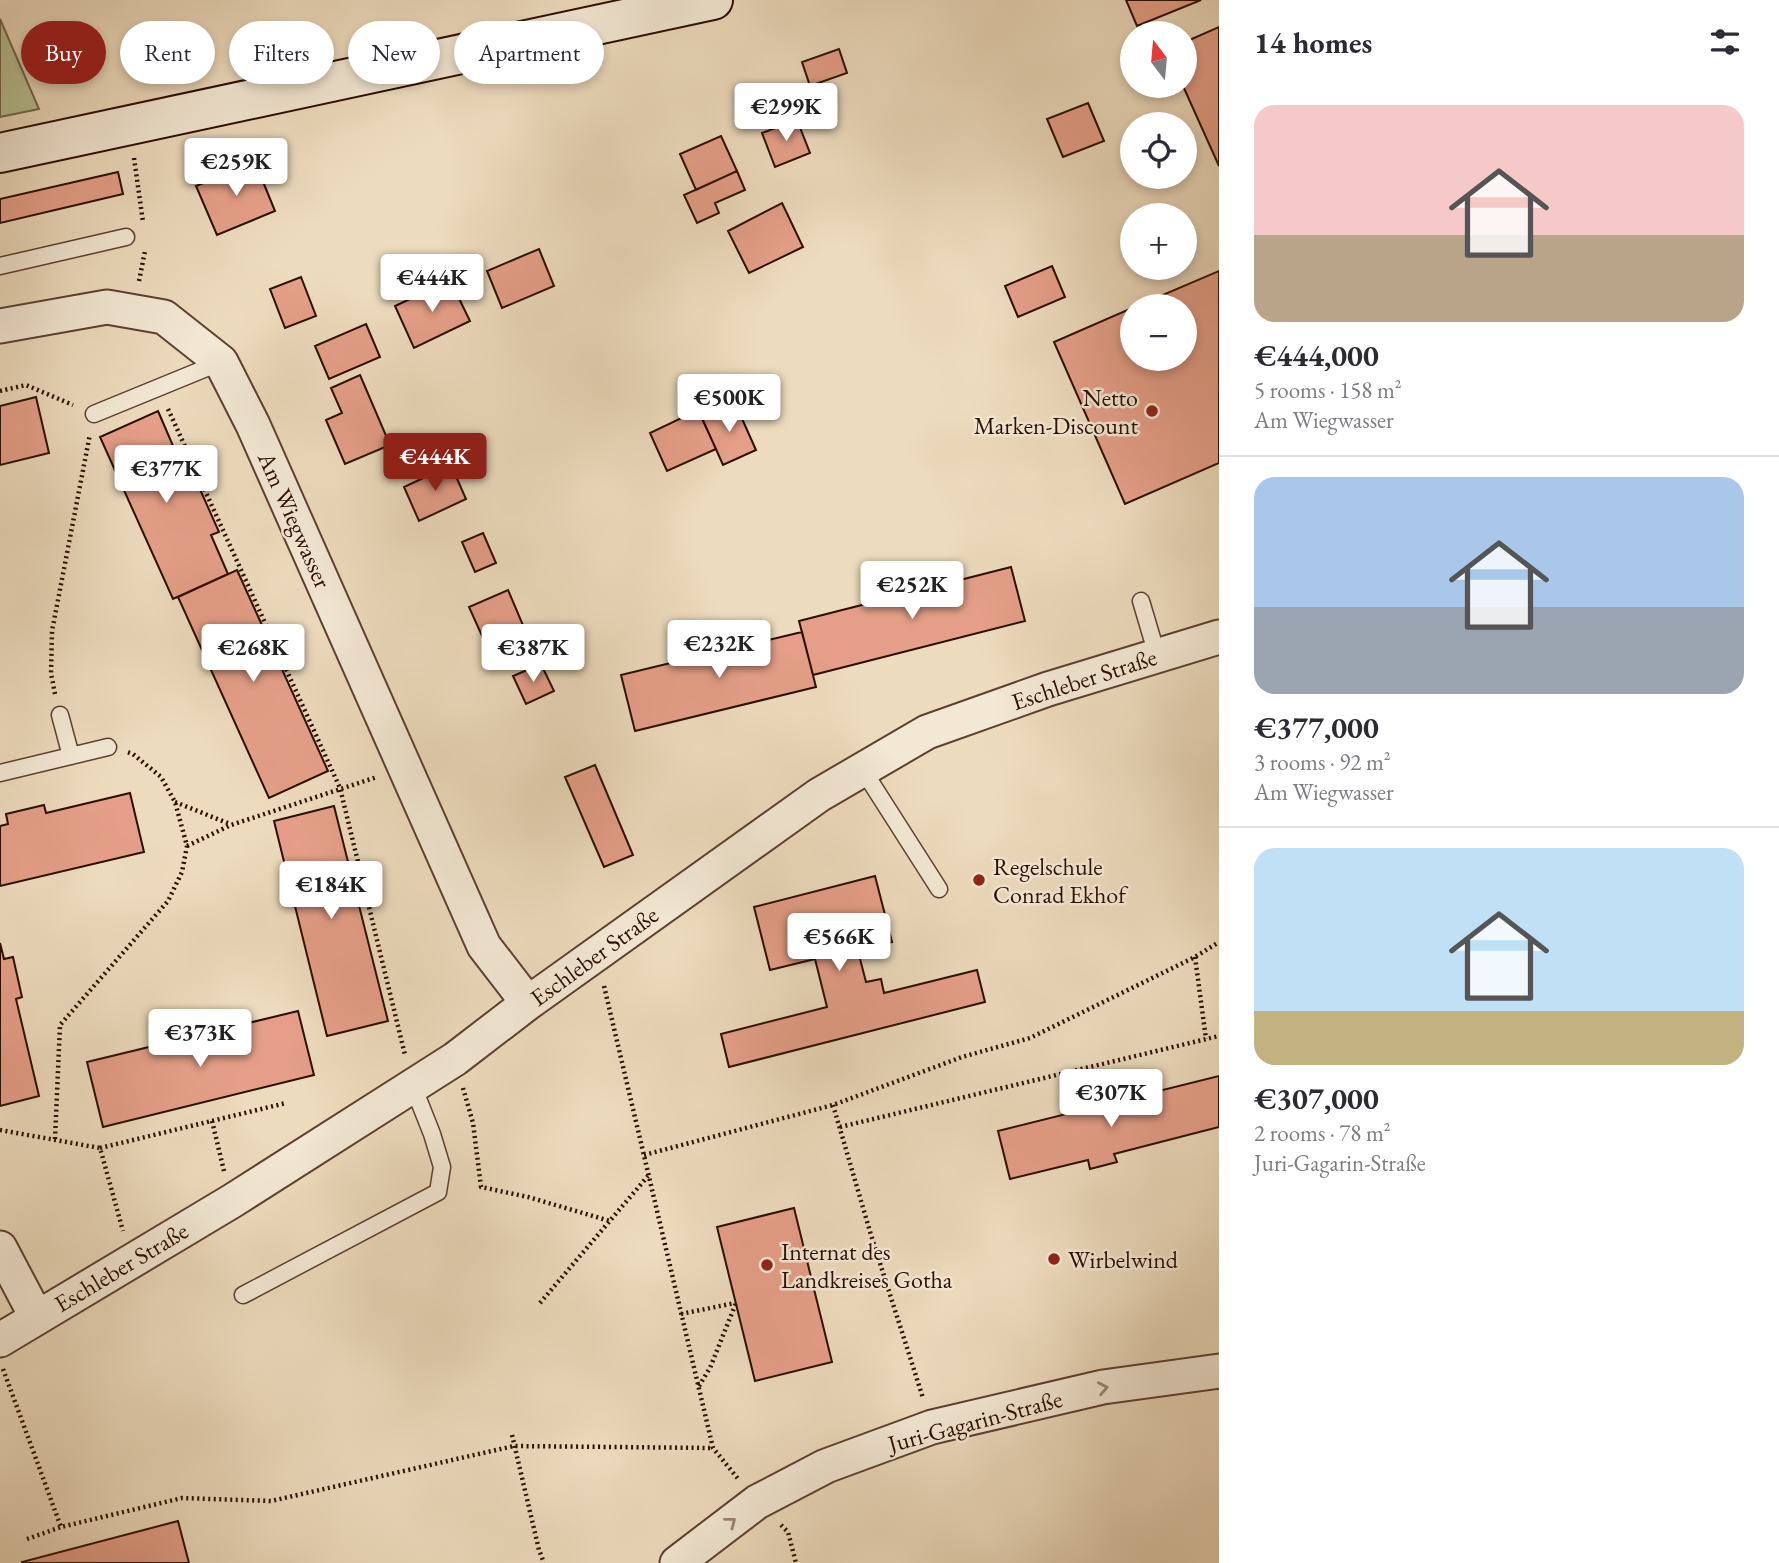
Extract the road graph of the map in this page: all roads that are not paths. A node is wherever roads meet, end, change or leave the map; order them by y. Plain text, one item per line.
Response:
1 (713, 0) edge
2 (0, 153) edge
3 (127, 237) dead end
4 (0, 267) edge
5 (0, 326) edge
6 (221, 362) junction
7 (94, 414) road end
8 (1141, 601) dead end
9 (1219, 637) edge
10 (1157, 655) junction
11 (60, 715) road end
12 (108, 747) road end
13 (71, 756) junction
14 (863, 769) junction
15 (0, 773) edge
16 (939, 889) dead end
17 (528, 1003) junction
18 (412, 1086) junction
19 (0, 1248) edge
20 (243, 1295) dead end
21 (37, 1318) junction
22 (0, 1340) edge
23 (1219, 1371) edge
24 (677, 1563) edge

1 - 2 main road
3 - 4 lane
5 - 6 street, Am Wiegwasser
6 - 7 lane
6 - 17 street, Am Wiegwasser
8 - 10 lane
9 - 10 street, Eschleber Straße
10 - 14 street, Eschleber Straße
11 - 13 lane
12 - 13 lane
13 - 15 lane
14 - 16 lane
14 - 17 street, Eschleber Straße
17 - 18 street, Eschleber Straße
18 - 20 lane
18 - 21 street, Eschleber Straße
19 - 21 street
21 - 22 street, Eschleber Straße
24 -> 23 street, Juri-Gagarin-Straße

